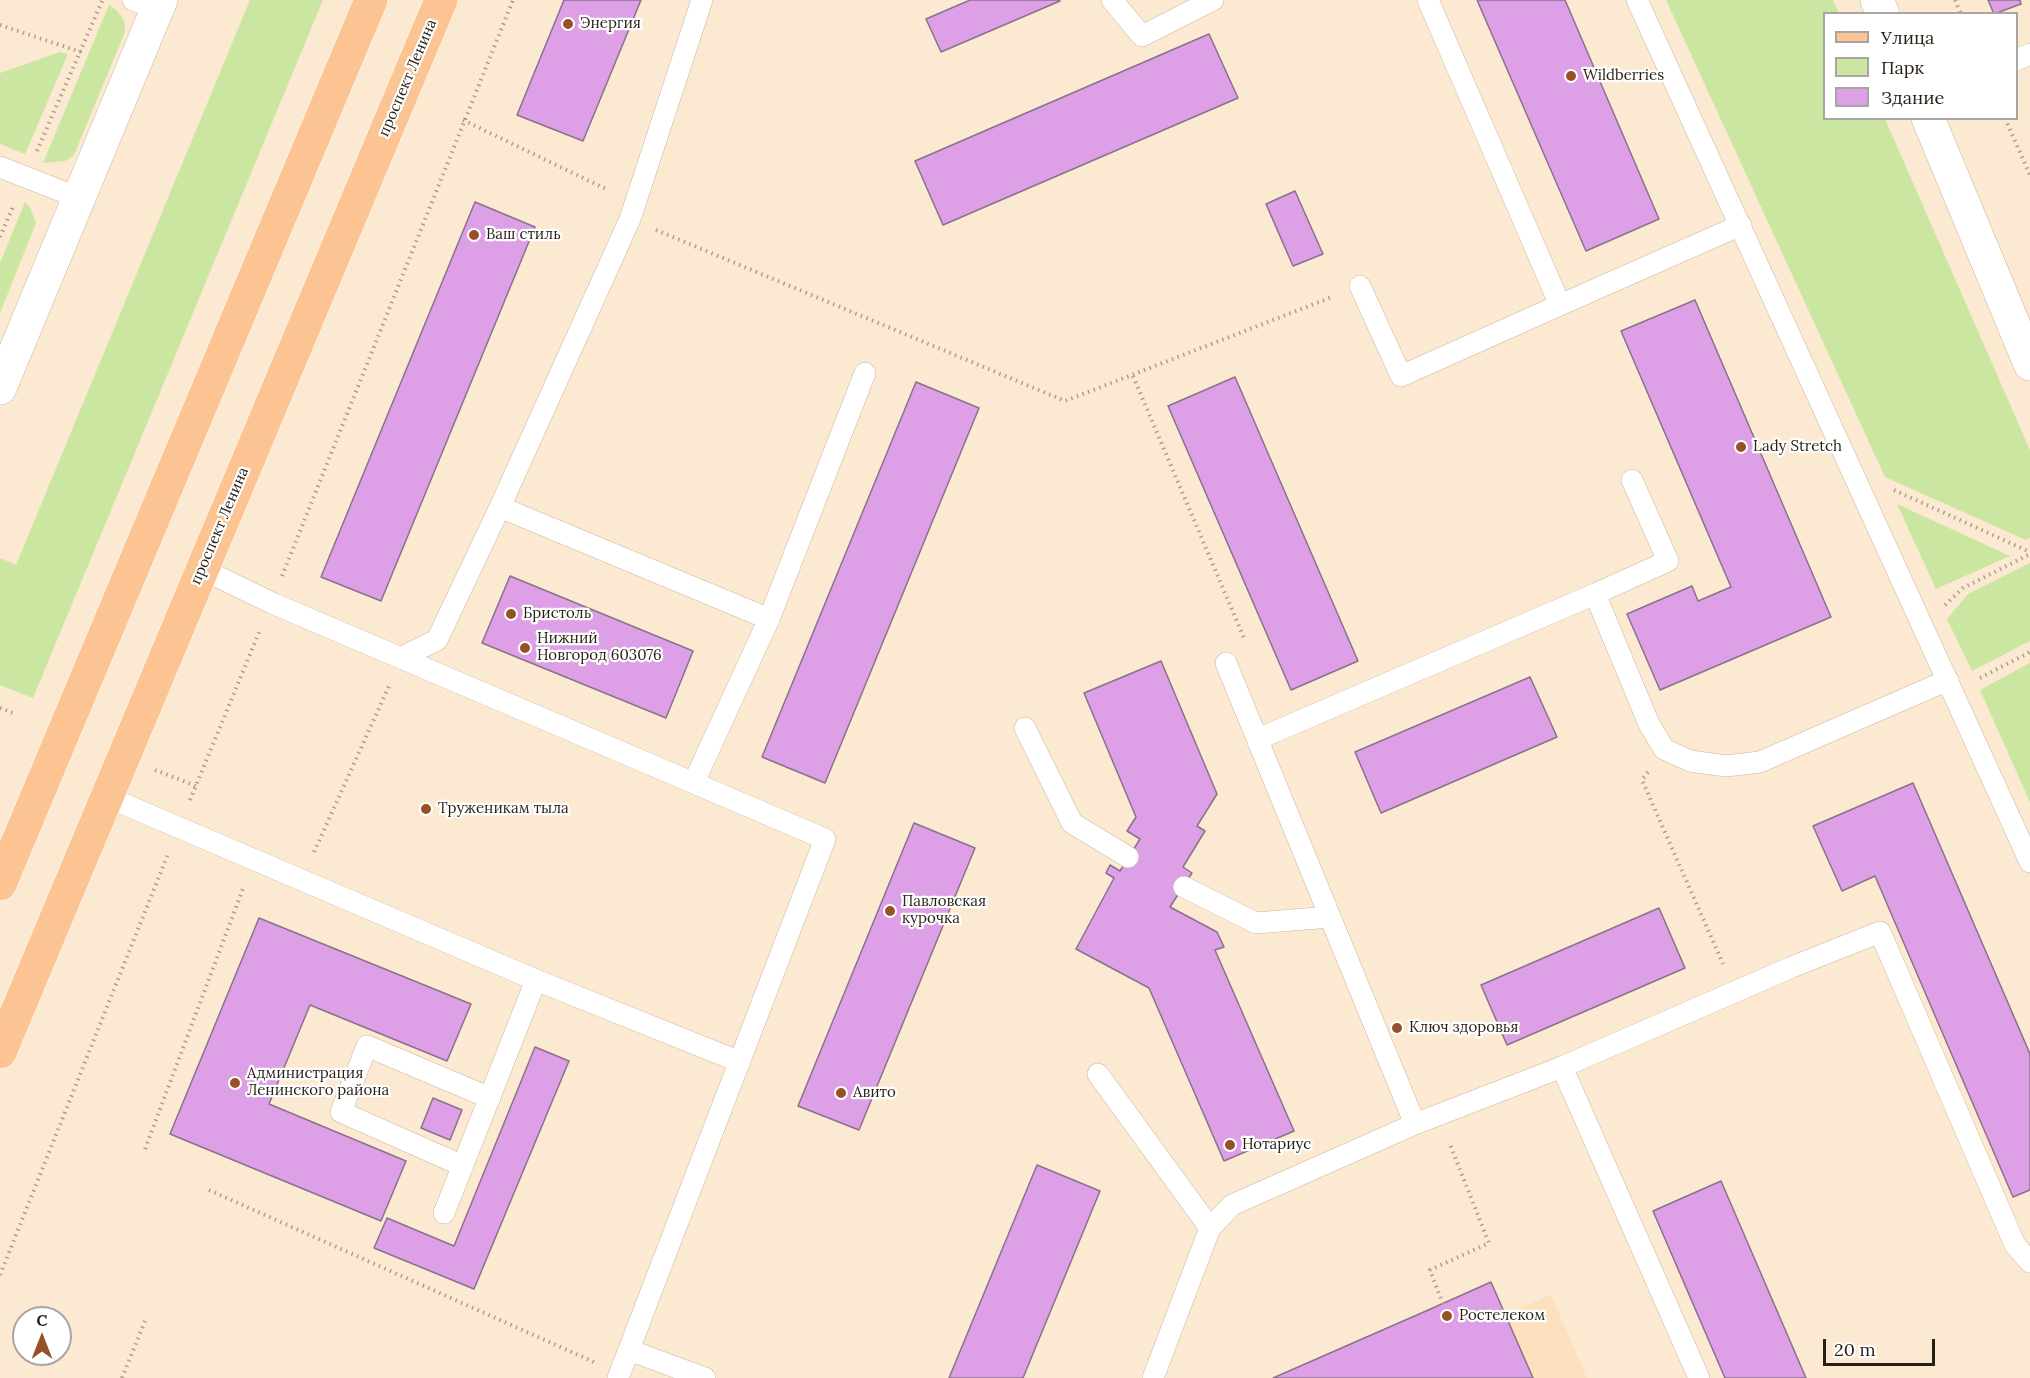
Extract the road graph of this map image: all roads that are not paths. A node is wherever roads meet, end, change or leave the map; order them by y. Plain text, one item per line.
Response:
1 (371, 0) edge
2 (441, 0) edge
3 (702, 0) edge
4 (1112, 0) edge
5 (1213, 0) edge
6 (1428, 0) edge
7 (1637, 0) edge
8 (151, 3) edge
9 (1929, 120) edge
10 (0, 167) edge
11 (79, 198) junction
12 (1740, 225) junction
13 (1360, 286) road end
14 (1560, 305) junction
15 (2030, 364) edge
16 (865, 373) dead end
17 (0, 388) edge
18 (1632, 480) dead end
19 (500, 507) junction
20 (202, 569) junction
21 (1595, 594) junction
22 (769, 620) junction
23 (402, 657) junction
24 (1227, 663) dead end
25 (1948, 680) junction
26 (1025, 728) dead end
27 (1258, 738) junction
28 (694, 782) junction
29 (105, 796) junction
30 (1128, 857) dead end
31 (2030, 862) edge
32 (0, 884) edge
33 (1184, 887) dead end
34 (1330, 917) junction
35 (536, 980) junction
36 (0, 1052) edge
37 (740, 1062) junction
38 (1562, 1067) junction
39 (1098, 1074) dead end
40 (490, 1098) junction
41 (1415, 1124) junction
42 (463, 1166) junction
43 (444, 1213) dead end
44 (1210, 1228) junction
45 (2030, 1262) edge
46 (629, 1350) junction
47 (619, 1376) edge
48 (705, 1378) edge
49 (1153, 1378) edge
50 (1699, 1378) edge

1 - 32 main road
2 - 20 main road, проспект Ленина
3 - 19 lane
4 - 5 lane
6 - 14 lane
7 - 12 lane
8 - 11 street
9 - 15 street
10 - 11 lane
11 - 17 street
12 - 14 lane
12 - 25 lane
13 - 14 lane
16 - 22 lane
18 - 21 lane
19 - 22 lane
19 - 23 lane
20 - 23 lane
20 - 29 main road, проспект Ленина
21 - 25 lane
21 - 27 lane
22 - 28 lane
23 - 28 lane
24 - 27 lane
25 - 31 lane
26 - 30 lane
27 - 34 lane
28 - 37 lane
29 - 35 lane
29 - 36 main road, проспект Ленина
33 - 34 lane
34 - 41 lane
35 - 37 lane
35 - 40 lane
37 - 46 lane
38 - 41 lane
38 - 45 lane
38 - 50 lane
39 - 44 lane
40 - 42 lane
40 - 42 lane
41 - 44 lane
42 - 43 lane
44 - 49 lane
46 - 47 lane
46 - 48 lane

